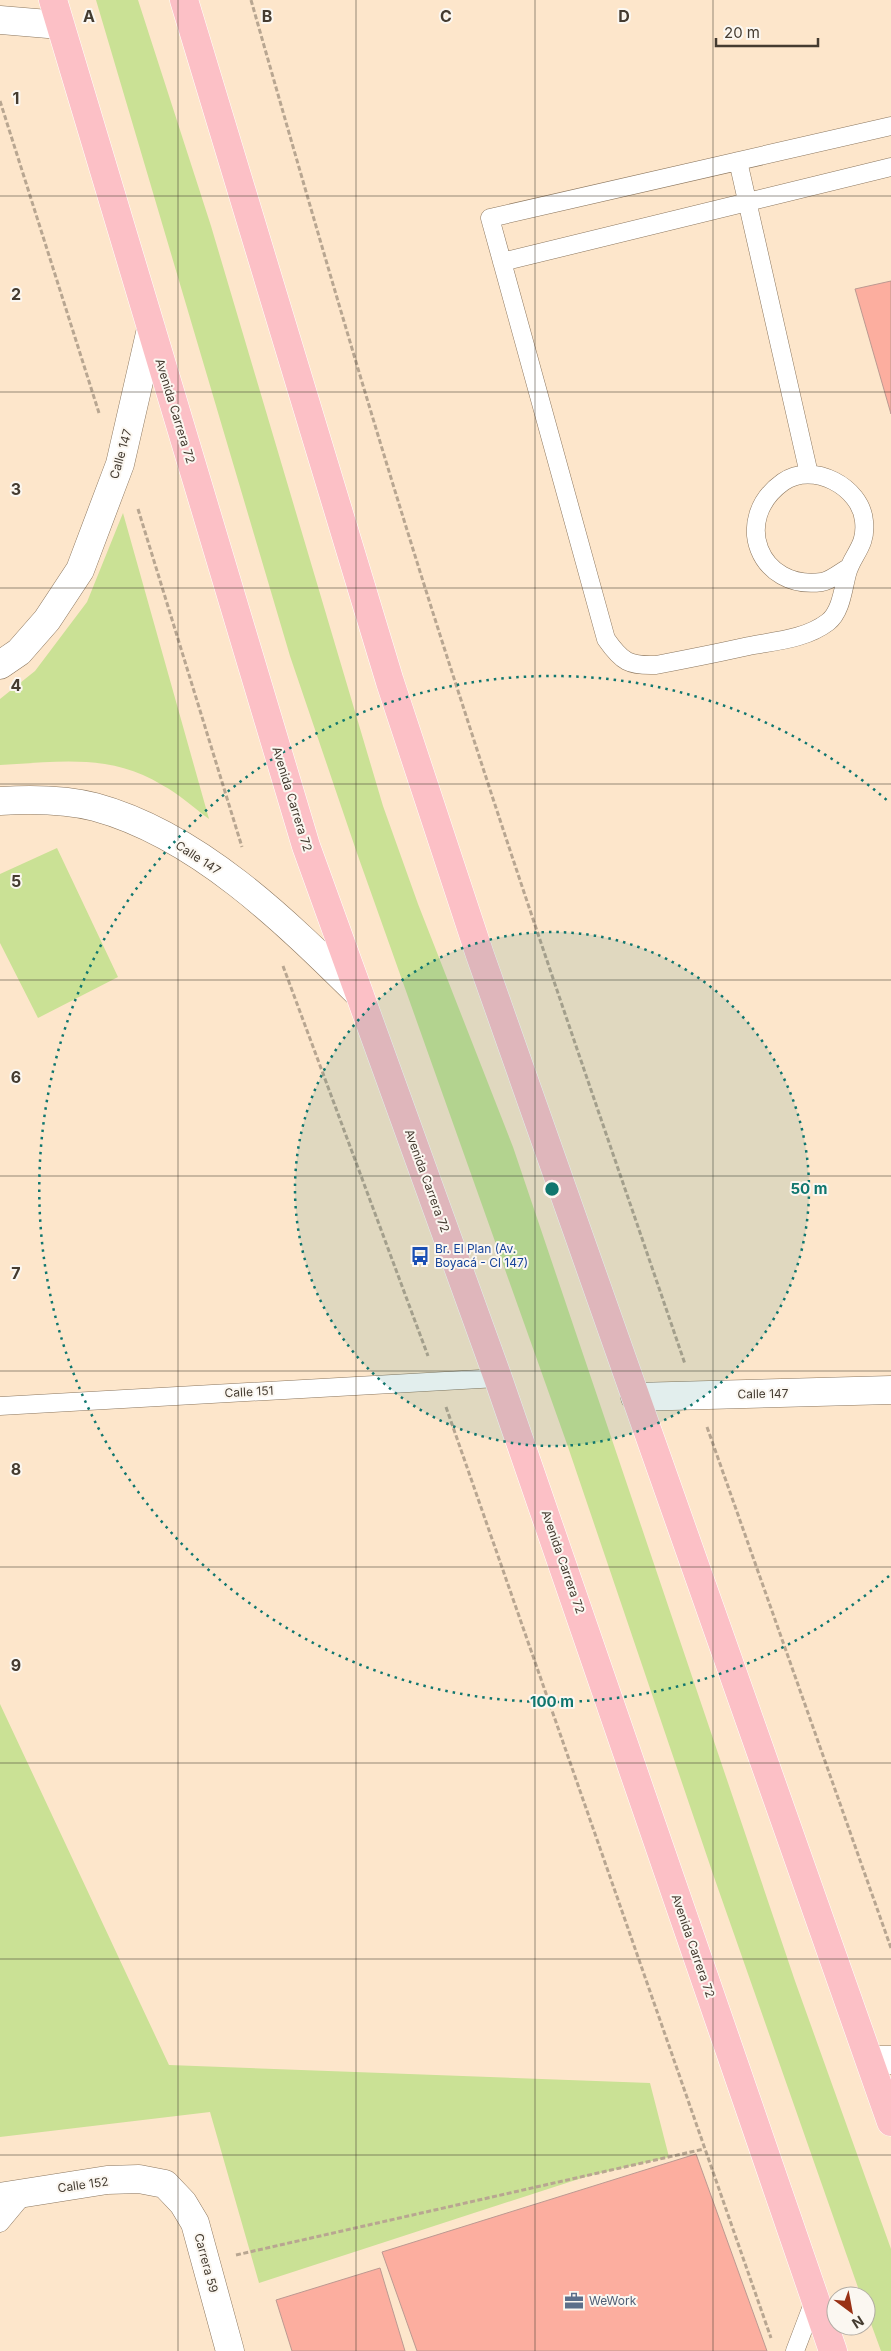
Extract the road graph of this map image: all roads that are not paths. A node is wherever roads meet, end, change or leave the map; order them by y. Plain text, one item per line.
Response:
1 (184, 0) edge
2 (57, 12) edge
3 (0, 20) edge
4 (891, 126) edge
5 (738, 161) junction
6 (891, 167) edge
7 (747, 203) junction
8 (502, 262) junction
9 (151, 330) junction
10 (809, 474) junction
11 (848, 568) junction
12 (0, 665) edge
13 (0, 801) edge
14 (359, 994) junction
15 (498, 1378) junction
16 (891, 1390) edge
17 (635, 1397) junction
18 (0, 1406) edge
19 (880, 2060) edge
20 (891, 2122) edge
21 (165, 2184) joint
22 (13, 2195) edge
23 (0, 2223) edge
24 (814, 2301) junction
25 (230, 2351) edge
26 (795, 2351) edge
27 (833, 2351) edge

1 - 17 highway
2 - 3 main road
2 - 9 highway, Avenida Carrera 72
4 - 5 lane
5 - 7 lane
5 - 8 lane
6 - 7 lane
7 - 8 lane
7 - 10 lane
8 - 11 lane
9 - 12 main road, Calle 147
9 - 14 highway, Avenida Carrera 72
10 - 11 lane
10 - 11 lane
13 - 14 main road, Calle 147
14 - 15 highway, Avenida Carrera 72
15 - 18 lane, Calle 151
15 - 24 highway, Avenida Carrera 72
16 - 17 main road, Calle 147
17 - 19 highway
19 - 20 highway
21 - 22 main road, Calle 152
21 - 25 main road, Carrera 59
22 - 23 lane
24 - 26 lane
24 - 27 highway, Avenida Carrera 72

